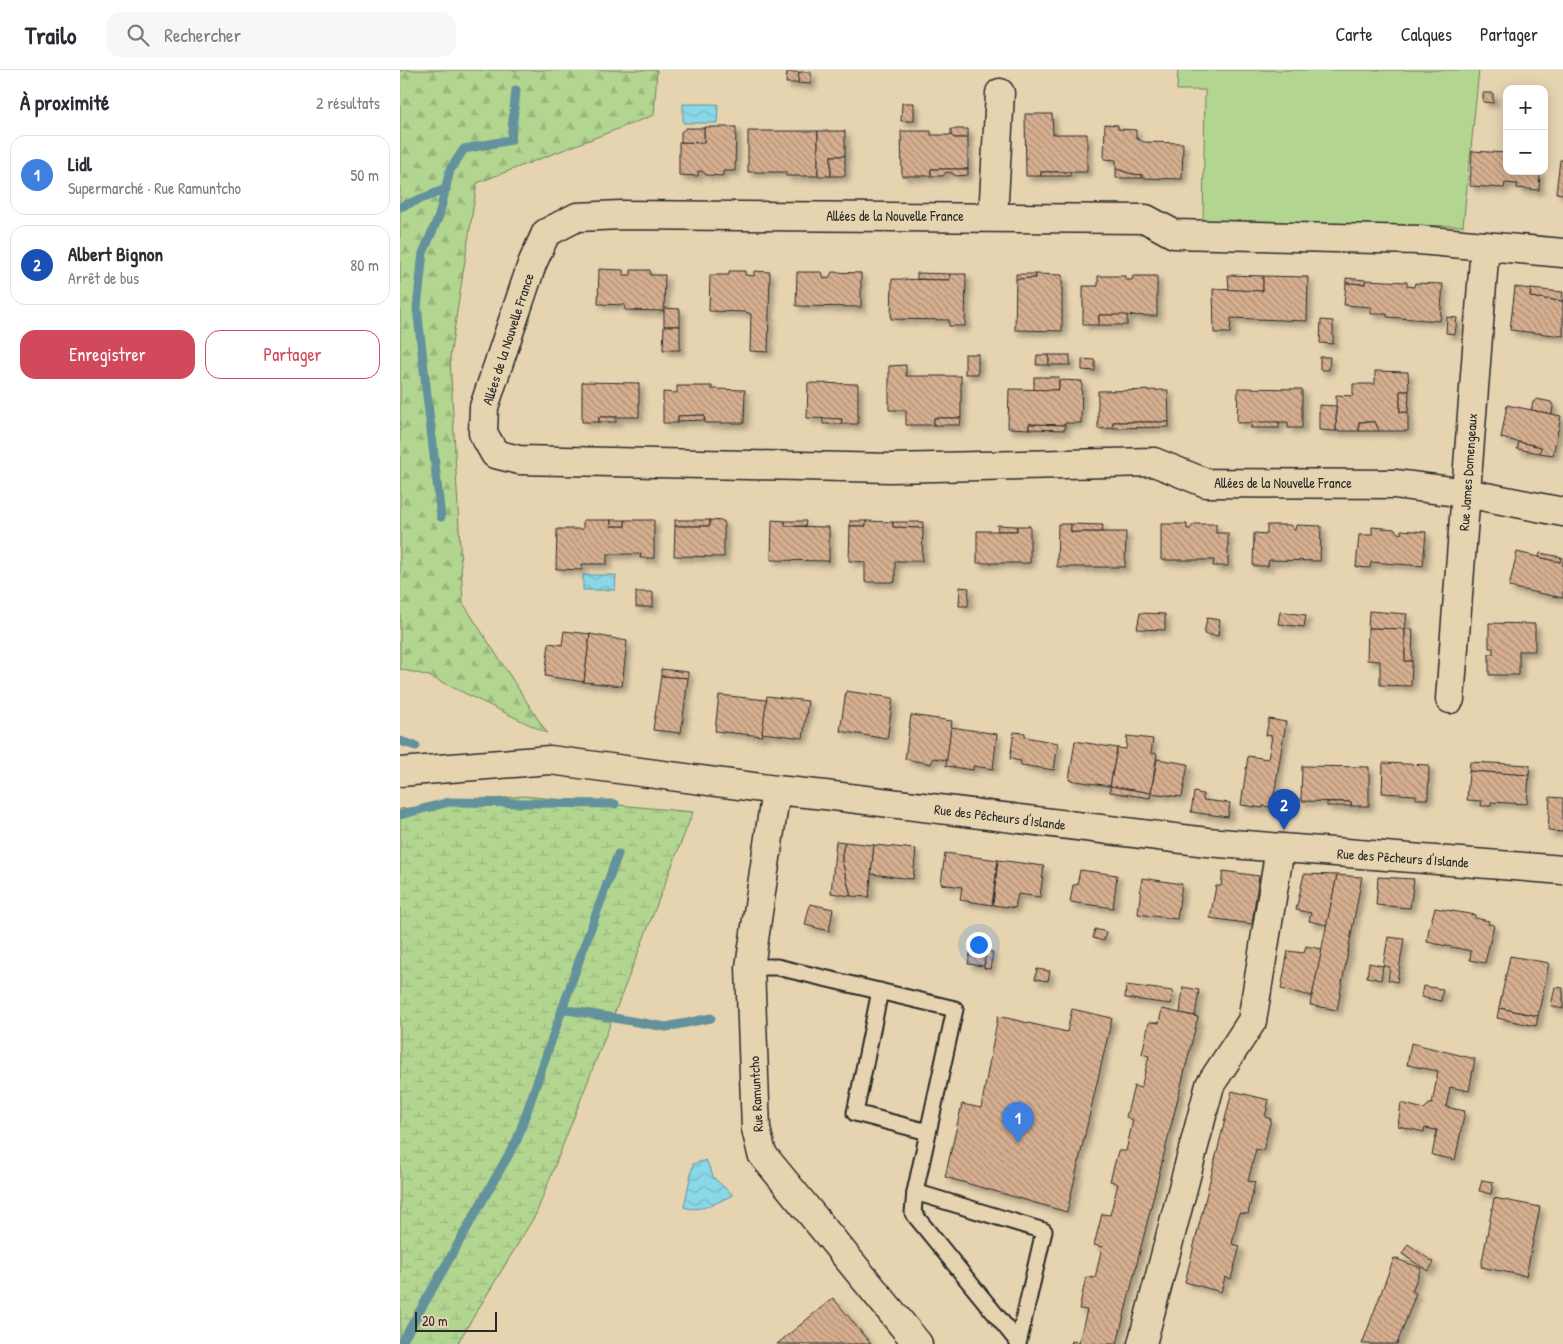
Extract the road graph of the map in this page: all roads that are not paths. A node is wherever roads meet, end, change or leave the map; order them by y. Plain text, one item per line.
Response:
1 (1000, 93) dead end
2 (993, 217) junction
3 (1485, 246) junction
4 (1563, 253) edge
5 (1466, 493) junction
6 (1563, 512) edge
7 (1450, 699) dead end
8 (439, 770) junction
9 (400, 772) edge
10 (400, 778) edge
11 (776, 790) junction
12 (1280, 848) junction
13 (1563, 870) edge
14 (750, 966) junction
15 (880, 991) junction
16 (928, 1132) junction
17 (915, 1192) junction
18 (1018, 1343) edge
19 (918, 1344) edge
20 (1142, 1344) edge

1 - 2 street
2 - 3 street, Allées de la Nouvelle France
2 - 5 street, Allées de la Nouvelle France
3 - 4 street, Allées de la Nouvelle France
3 - 5 street, Rue James Domengeaux
5 - 6 street, Allées de la Nouvelle France
5 - 7 street, Rue James Domengeaux
8 - 9 street, Rue des Pêcheurs d'Islande
8 - 10 street, Rue des Pêcheurs d'Islande
8 - 11 street, Rue des Pêcheurs d'Islande
11 - 12 street, Rue des Pêcheurs d'Islande
11 - 14 street, Rue Ramuntcho
12 - 13 street, Rue des Pêcheurs d'Islande
12 - 20 street
14 - 15 lane
14 - 19 street, Rue Ramuntcho
15 - 16 lane
15 - 16 lane
16 - 17 lane
17 - 18 lane
17 - 18 lane

